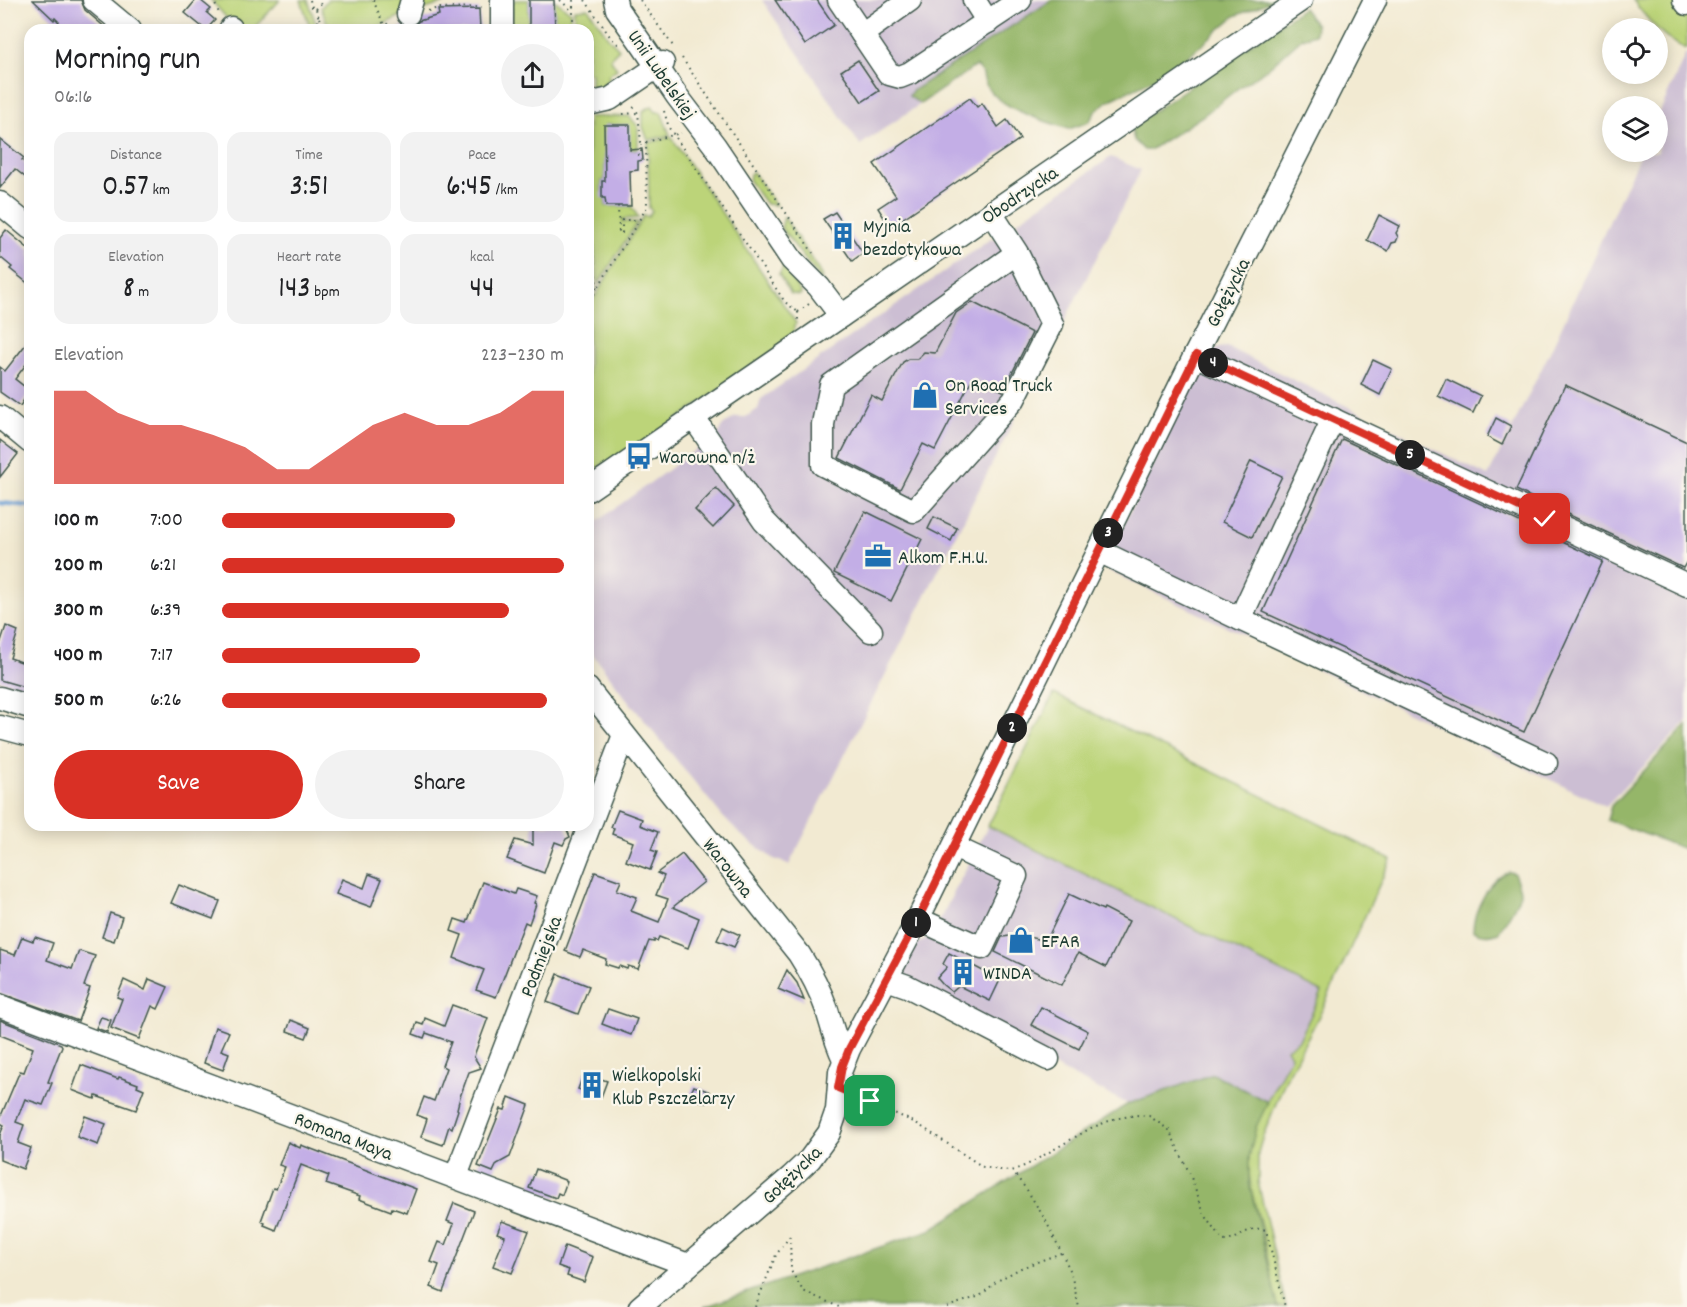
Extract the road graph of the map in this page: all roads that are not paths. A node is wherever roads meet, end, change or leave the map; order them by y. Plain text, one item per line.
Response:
1 (501, 0) edge
2 (617, 0) edge
3 (839, 0) edge
4 (910, 0) edge
5 (974, 0) edge
6 (1020, 0) edge
7 (1301, 0) edge
8 (1375, 0) edge
9 (99, 2) edge
10 (988, 22) junction
11 (123, 24) edge
12 (502, 24) edge
13 (862, 34) junction
14 (668, 58) junction
15 (594, 103) edge
16 (716, 146) junction
17 (0, 203) edge
18 (991, 213) junction
19 (24, 223) edge
20 (1017, 254) junction
21 (834, 321) junction
22 (1196, 355) junction
23 (0, 417) edge
24 (693, 417) junction
25 (1333, 419) junction
26 (24, 437) edge
27 (594, 485) edge
28 (1099, 551) junction
29 (1687, 585) edge
30 (1240, 619) junction
31 (871, 631) dead end
32 (594, 697) edge
33 (0, 698) edge
34 (24, 705) edge
35 (0, 727) edge
36 (24, 733) edge
37 (624, 735) junction
38 (1546, 763) dead end
39 (594, 814) edge
40 (587, 831) edge
41 (954, 847) junction
42 (918, 919) junction
43 (887, 979) junction
44 (0, 1006) edge
45 (844, 1059) junction
46 (1048, 1059) dead end
47 (456, 1176) junction
48 (688, 1265) junction
49 (640, 1307) edge

1 - 12 street
2 - 14 street, Unii Lubelskiej
2 - 16 street, Unii Lubelskiej
3 - 13 street
4 - 13 street
5 - 10 street
6 - 10 street
7 - 18 street, Obodrzycka
8 - 22 street, Gołężycka
9 - 11 street
10 - 13 street
14 - 15 street
14 - 16 street, Unii Lubelskiej
16 - 21 street, Unii Lubelskiej
17 - 19 street
18 - 20 street
18 - 21 street, Obodrzycka
20 - 20 street
21 - 24 street, Obodrzycka
22 - 25 street
22 - 28 street, Gołężycka
23 - 26 street
24 - 27 street, Obodrzycka
24 - 31 street
25 - 29 street
25 - 30 street
28 - 30 street
28 - 41 street, Gołężycka
30 - 38 street
32 - 37 street, Warowna
33 - 34 street
35 - 36 street
37 - 39 street, Podmiejska
37 - 45 street, Warowna
40 - 47 street, Podmiejska
41 - 42 street, Gołężycka
41 - 42 street
42 - 43 street, Gołężycka
43 - 45 street, Gołężycka
43 - 46 street
44 - 47 street, Romana Maya
45 - 48 street, Gołężycka
47 - 48 street, Romana Maya
48 - 49 street, Gołężycka

